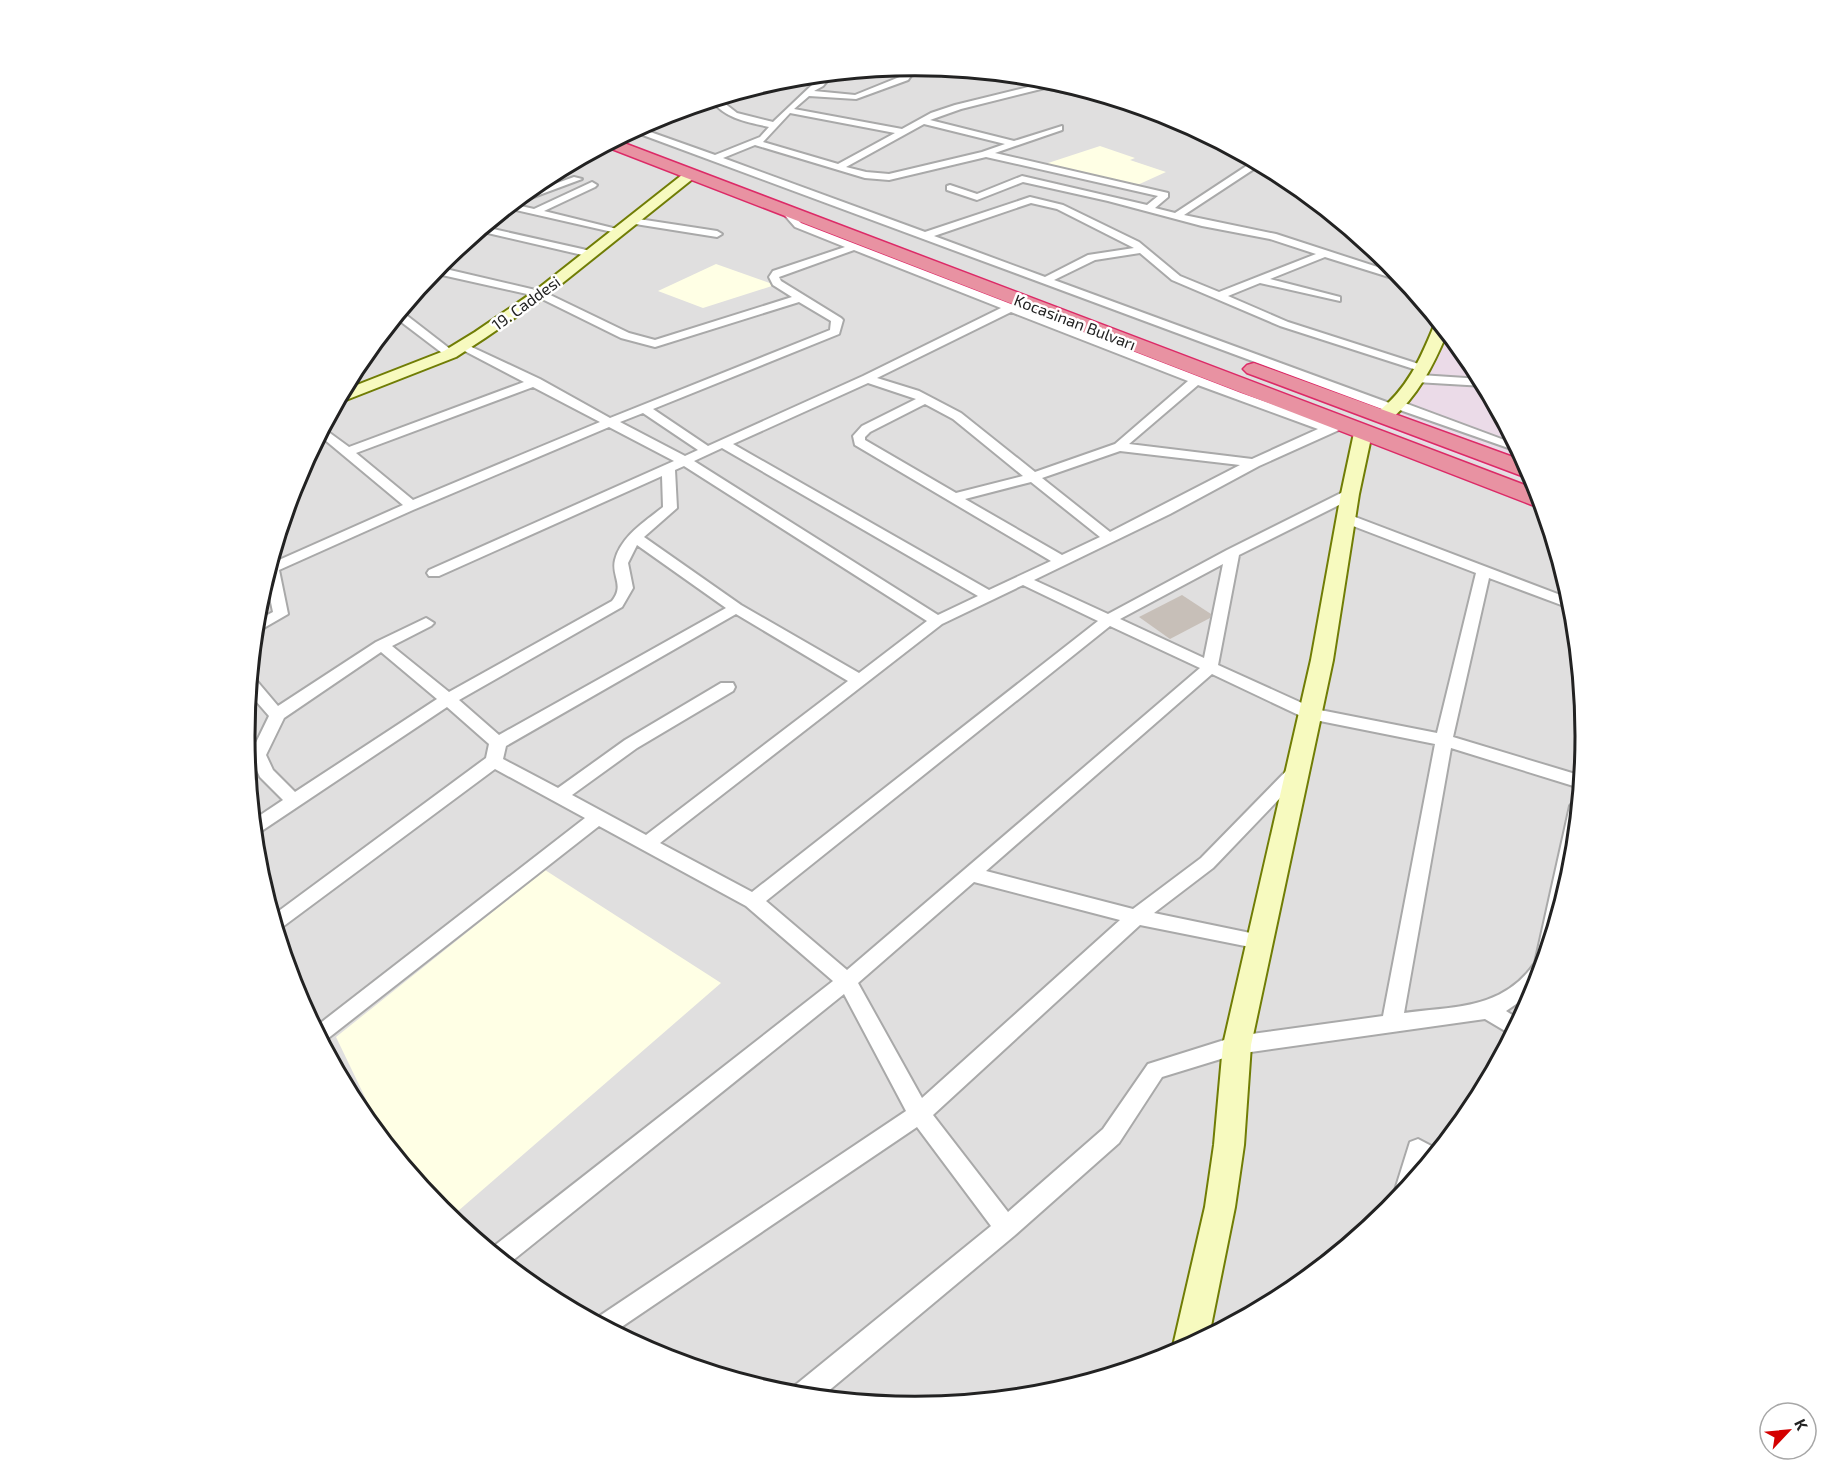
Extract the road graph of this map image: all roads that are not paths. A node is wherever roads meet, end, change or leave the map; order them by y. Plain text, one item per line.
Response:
1 (906, 76) edge
2 (820, 84) edge
3 (1034, 87) edge
4 (807, 93) junction
5 (721, 106) edge
6 (789, 110) junction
7 (923, 121) junction
8 (774, 125) junction
9 (1059, 128) dead end
10 (903, 132) junction
11 (647, 134) edge
12 (635, 140) edge
13 (630, 142) edge
14 (754, 142) junction
15 (1015, 144) junction
16 (621, 146) edge
17 (617, 148) edge
18 (1002, 148) junction
19 (985, 154) junction
20 (655, 155) junction
21 (714, 159) junction
22 (839, 167) junction
23 (1048, 167) junction
24 (1250, 168) edge
25 (691, 174) junction
26 (577, 179) dead end
27 (592, 185) dead end
28 (950, 188) dead end
29 (545, 190) edge
30 (520, 208) edge
31 (1149, 208) junction
32 (785, 210) junction
33 (535, 212) junction
34 (1177, 216) junction
35 (632, 221) junction
36 (491, 231) edge
37 (618, 232) junction
38 (717, 234) dead end
39 (924, 236) junction
40 (854, 247) junction
41 (1143, 250) junction
42 (1326, 253) junction
43 (591, 254) junction
44 (446, 272) edge
45 (1385, 273) edge
46 (1046, 280) junction
47 (1260, 280) junction
48 (540, 294) junction
49 (1219, 296) junction
50 (800, 298) junction
51 (1336, 299) dead end
52 (1010, 308) junction
53 (405, 318) edge
54 (1439, 334) edge
55 (456, 350) junction
56 (1422, 374) junction
57 (867, 379) junction
58 (1197, 380) junction
59 (1471, 381) edge
60 (536, 382) junction
61 (352, 392) edge
62 (926, 399) junction
63 (644, 408) junction
64 (1392, 410) junction
65 (606, 422) junction
66 (1327, 429) junction
67 (1363, 433) junction
68 (328, 435) edge
69 (722, 443) junction
70 (1507, 446) edge
71 (1119, 447) junction
72 (706, 450) junction
73 (347, 452) junction
74 (683, 460) junction
75 (1254, 463) junction
76 (1516, 465) edge
77 (668, 467) junction
78 (1033, 477) junction
79 (1529, 496) edge
80 (953, 498) junction
81 (411, 505) junction
82 (1348, 506) junction
83 (635, 537) junction
84 (1109, 538) junction
85 (1232, 553) junction
86 (1061, 561) junction
87 (277, 566) edge
88 (1484, 571) junction
89 (434, 573) dead end
90 (1023, 580) junction
91 (273, 583) edge
92 (989, 596) junction
93 (1560, 601) edge
94 (736, 608) junction
95 (1108, 620) junction
96 (937, 621) junction
97 (266, 622) edge
98 (426, 623) dead end
99 (381, 645) junction
100 (1210, 668) junction
101 (860, 681) junction
102 (727, 687) dead end
103 (256, 691) edge
104 (448, 699) junction
105 (1311, 714) junction
106 (277, 716) junction
107 (1444, 740) junction
108 (496, 752) junction
109 (1299, 769) junction
110 (1574, 780) edge
111 (559, 796) junction
112 (294, 801) junction
113 (598, 818) junction
114 (261, 823) edge
115 (646, 844) junction
116 (971, 874) junction
117 (753, 901) junction
118 (1136, 917) junction
119 (281, 919) edge
120 (1260, 942) junction
121 (847, 981) junction
122 (1525, 988) edge
123 (1488, 1010) junction
124 (1392, 1023) junction
125 (1509, 1024) edge
126 (325, 1031) edge
127 (1237, 1045) junction
128 (919, 1114) junction
129 (1426, 1154) edge
130 (1411, 1171) edge
131 (1006, 1228) junction
132 (504, 1252) edge
133 (610, 1321) edge
134 (1193, 1335) edge
135 (812, 1388) edge

1 - 4 street
2 - 4 street
3 - 7 street
4 - 6 street
5 - 8 street
6 - 8 street
6 - 10 street
7 - 10 street
7 - 15 street
8 - 14 street
9 - 15 street
10 - 22 street
11 - 21 street
12 - 20 highway
13 - 20 highway, Kocasinan Bulvarı
14 - 21 street
14 - 22 street
15 - 18 street
16 - 20 highway, Kocasinan Bulvarı
17 - 20 highway
18 - 19 street
18 - 23 street
19 - 22 street
19 - 23 street
20 - 25 highway, Kocasinan Bulvarı
20 - 64 highway, Kocasinan Bulvarı
21 - 39 street
23 - 31 street
24 - 34 street
25 - 32 highway, Kocasinan Bulvarı
25 - 35 street, 19. Caddesi
26 - 29 street
27 - 33 street
28 - 31 street
30 - 33 street
31 - 34 street
32 - 40 street
32 - 67 highway, Kocasinan Bulvarı
33 - 37 street
34 - 42 street
35 - 37 street, 19. Caddesi
35 - 38 street
36 - 43 street
37 - 43 street, 19. Caddesi
39 - 41 street
39 - 46 street
40 - 50 street
40 - 52 street
41 - 46 street
41 - 49 street
42 - 45 street
42 - 47 street
43 - 48 street, 19. Caddesi
44 - 48 street
46 - 64 street
47 - 49 street
47 - 51 street
48 - 50 street
48 - 55 street, 19. Caddesi
49 - 56 street
50 - 63 street
52 - 57 street
52 - 58 street
53 - 55 street
54 - 56 street
55 - 60 street
55 - 61 street, 19. Caddesi
56 - 59 street
56 - 64 street
57 - 62 street
57 - 69 street
58 - 66 street
58 - 71 street
60 - 65 street
60 - 73 street
62 - 78 street
62 - 80 street
63 - 65 street
63 - 72 street
64 - 67 highway
64 - 70 street
64 - 76 highway, Kocasinan Bulvarı
65 - 74 street
65 - 81 street
66 - 67 street
66 - 75 street
67 - 79 highway, Kocasinan Bulvarı
67 - 82 street
68 - 73 street
69 - 72 street
69 - 92 street
71 - 75 street
71 - 78 street
72 - 74 street
73 - 81 street
74 - 77 street
74 - 96 street
75 - 84 street
77 - 83 street
77 - 89 street
78 - 80 street
78 - 84 street
80 - 86 street
81 - 87 street
82 - 85 street
82 - 88 street
82 - 105 street
83 - 94 street
83 - 104 street
84 - 86 street
85 - 95 street
85 - 100 street
86 - 90 street
88 - 93 street
88 - 107 street
90 - 92 street
90 - 95 street
91 - 97 street
92 - 96 street
94 - 101 street
94 - 108 street
95 - 100 street
95 - 117 street
96 - 101 street
98 - 99 street
99 - 104 street
99 - 106 street
100 - 105 street
100 - 116 street
101 - 115 street
102 - 111 street
103 - 106 street
104 - 108 street
104 - 112 street
105 - 107 street
105 - 109 street
106 - 112 street
107 - 110 street
107 - 124 street
108 - 111 street
108 - 119 street
109 - 118 street
109 - 120 street
111 - 113 street
112 - 114 street
113 - 115 street
113 - 126 street
115 - 117 street
116 - 118 street
116 - 121 street
117 - 121 street
118 - 120 street
118 - 128 street
120 - 127 street
121 - 128 street
121 - 132 street
122 - 123 street
123 - 124 street
123 - 125 street
124 - 127 street
127 - 131 street
127 - 134 street
128 - 131 street
128 - 133 street
129 - 130 street
131 - 135 street

